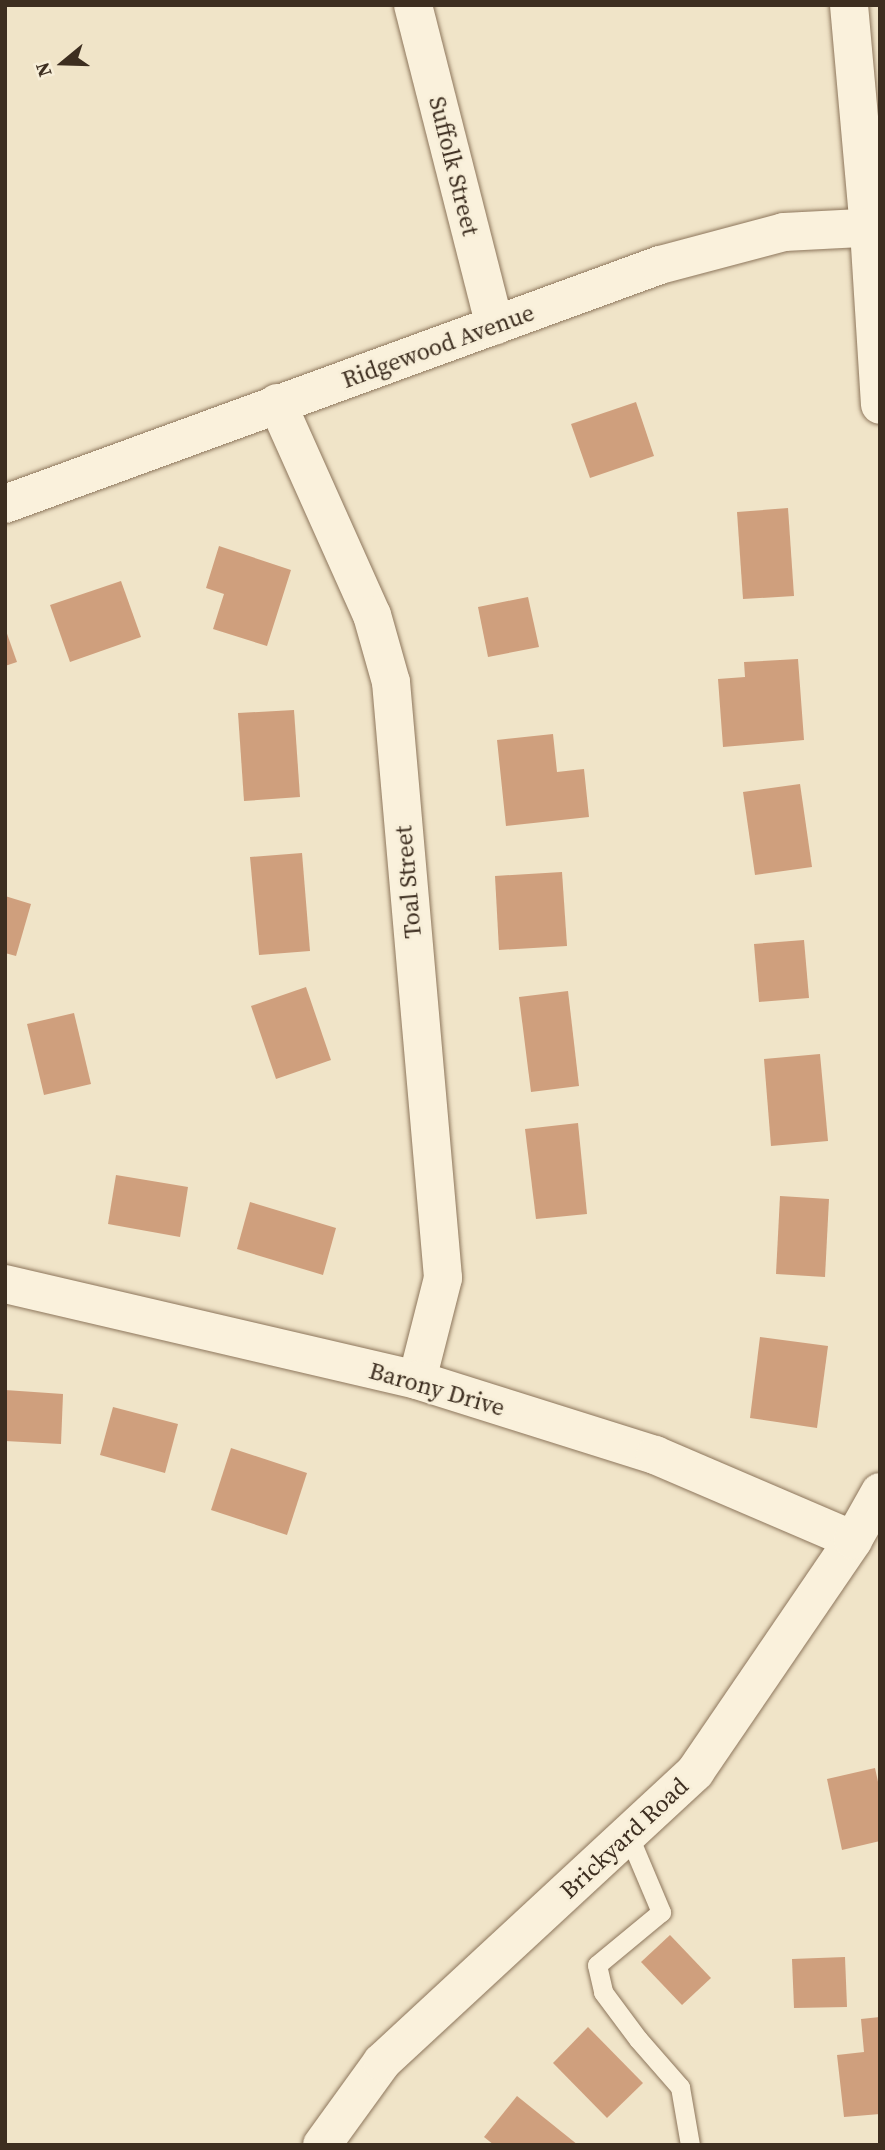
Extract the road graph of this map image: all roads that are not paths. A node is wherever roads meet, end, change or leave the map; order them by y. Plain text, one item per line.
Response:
1 (413, 5) edge
2 (849, 5) edge
3 (875, 229) edge
4 (495, 326) junction
5 (277, 403) junction
6 (880, 405) edge
7 (5, 504) edge
8 (5, 1284) edge
9 (417, 1380) junction
10 (880, 1492) edge
11 (853, 1539) junction
12 (628, 1834) junction
13 (322, 2145) edge
14 (690, 2145) edge

1 - 4 street, Suffolk Street
2 - 3 street
3 - 4 street, Ridgewood Avenue
3 - 6 street
4 - 5 street, Ridgewood Avenue
5 - 7 street, Ridgewood Avenue
5 - 9 street, Toal Street
8 - 9 street, Barony Drive
9 - 11 street, Barony Drive
10 - 11 street, Brickyard Road
11 - 12 street, Brickyard Road
12 - 13 street, Brickyard Road
12 - 14 lane

